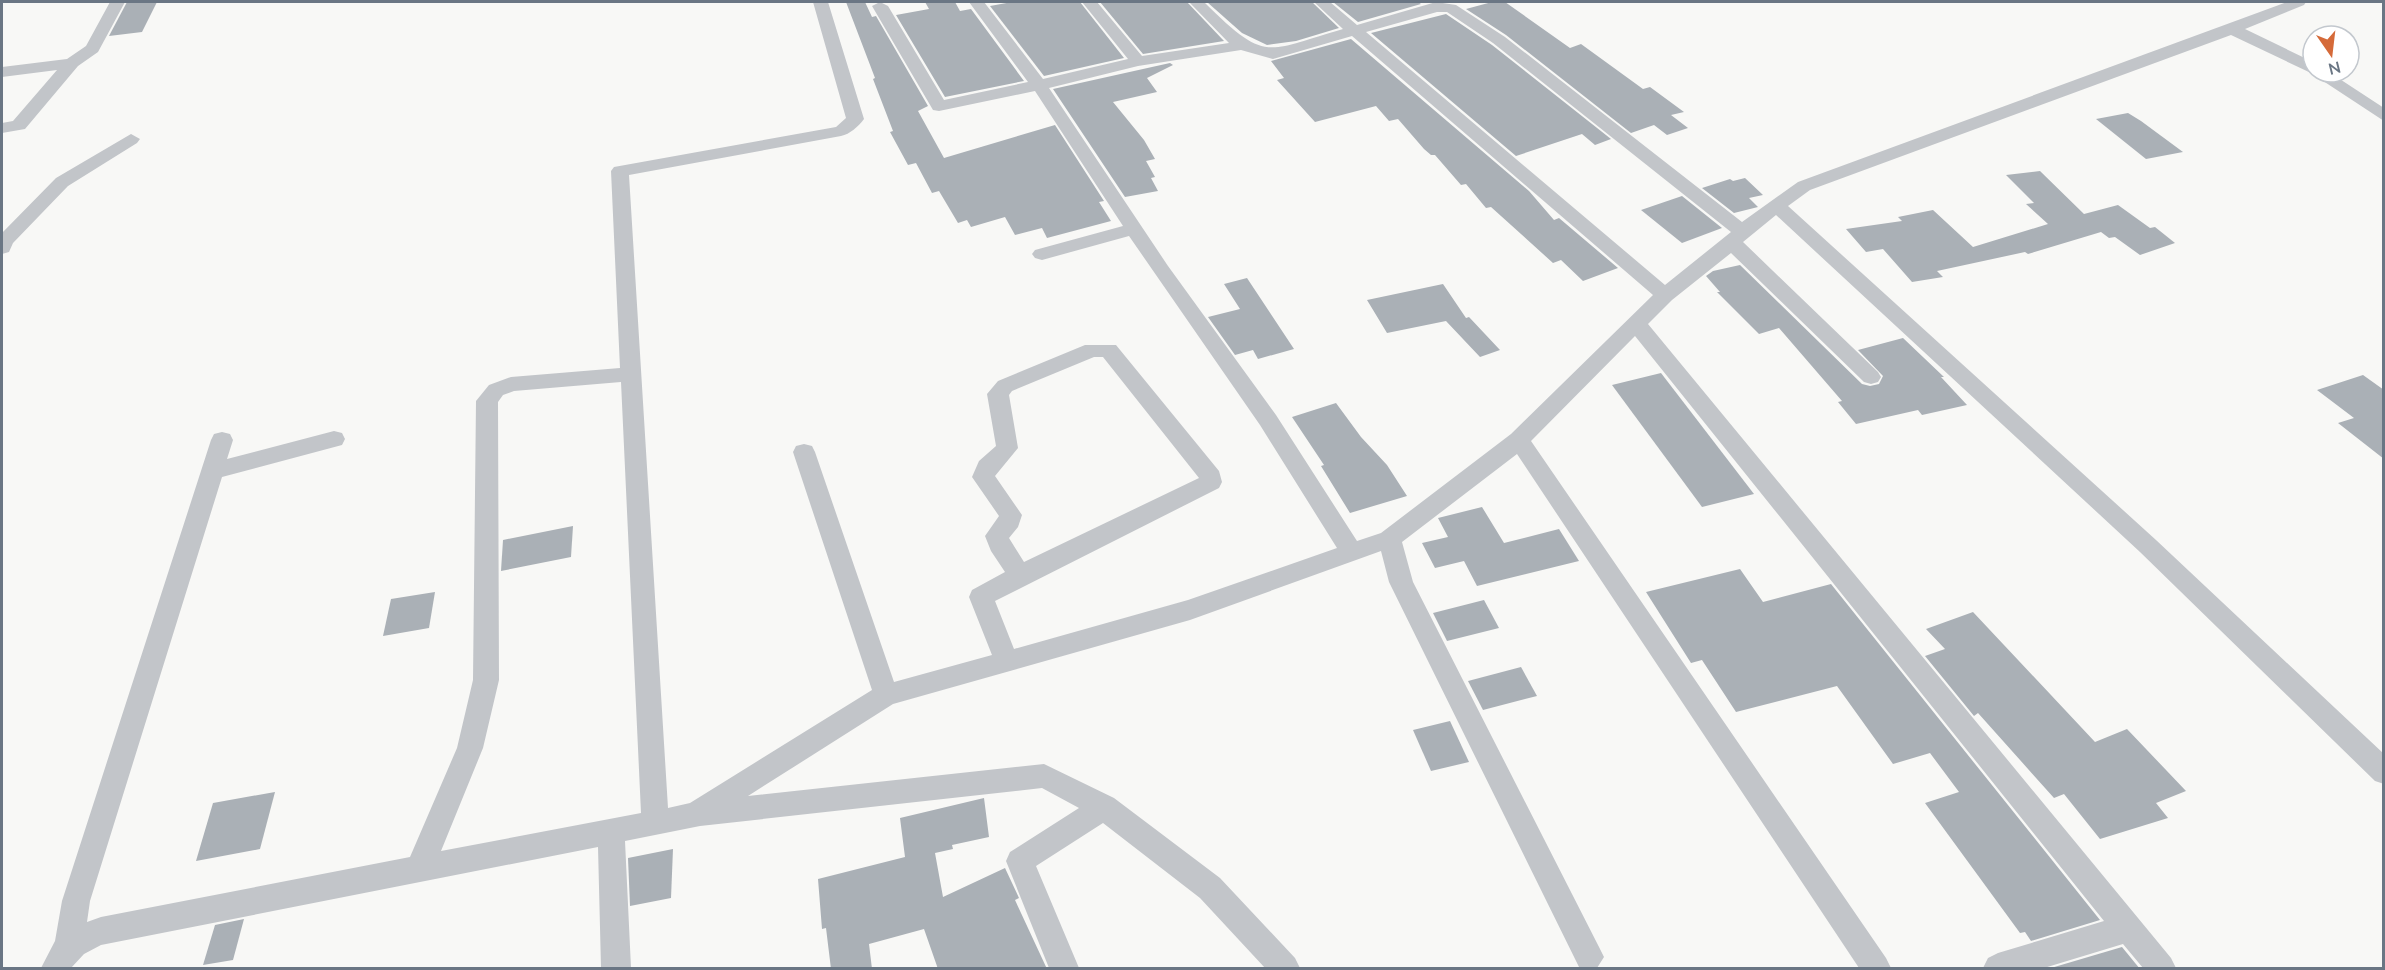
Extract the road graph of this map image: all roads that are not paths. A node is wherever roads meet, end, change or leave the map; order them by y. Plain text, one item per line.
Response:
1 (117, 2) edge
2 (820, 2) edge
3 (976, 2) edge
4 (1089, 2) edge
5 (1196, 2) edge
6 (1321, 2) edge
7 (2299, 2) edge
8 (1433, 4) edge
9 (880, 6) dead end
10 (2232, 29) junction
11 (1355, 32) junction
12 (1240, 46) junction
13 (1138, 61) junction
14 (2301, 62) edge
15 (72, 63) junction
16 (2, 72) edge
17 (2336, 84) edge
18 (1039, 85) junction
19 (2384, 116) edge
20 (2, 128) edge
21 (131, 139) dead end
22 (1777, 206) junction
23 (1134, 229) junction
24 (1737, 237) junction
25 (2, 244) edge
26 (1042, 254) dead end
27 (1665, 295) junction
28 (1635, 322) junction
29 (631, 374) junction
30 (1871, 377) dead end
31 (222, 440) dead end
32 (334, 440) dead end
33 (1519, 440) junction
34 (804, 452) dead end
35 (212, 471) junction
36 (1389, 539) junction
37 (1353, 554) junction
38 (1020, 575) junction
39 (1006, 661) junction
40 (886, 695) junction
41 (2384, 771) edge
42 (1104, 807) junction
43 (695, 815) junction
44 (655, 822) junction
45 (611, 831) junction
46 (420, 868) junction
47 (2128, 928) junction
48 (69, 945) junction
49 (1590, 957) dead end
50 (56, 969) edge
51 (616, 969) edge
52 (1064, 969) edge
53 (1285, 969) edge
54 (1876, 969) edge
55 (1998, 969) edge
56 (2161, 969) edge

1 - 15 street
2 - 29 street
3 - 18 street
4 - 13 street
5 - 12 street
6 - 11 street
7 - 10 street
8 - 11 street
8 - 24 street
9 - 18 street
10 - 14 street
10 - 22 street
11 - 12 street
11 - 27 street
12 - 13 street
13 - 18 street
15 - 16 street
15 - 20 street
17 - 19 street
18 - 23 street
21 - 25 street
22 - 24 street
22 - 41 street
23 - 26 street
23 - 37 street
24 - 27 street
24 - 30 street
27 - 28 street
28 - 33 street
28 - 47 street
29 - 44 street
29 - 46 street
31 - 35 street
32 - 35 street
33 - 36 street
33 - 54 street
34 - 40 street
35 - 48 street
36 - 37 street
36 - 49 street
37 - 39 street
38 - 38 street
38 - 39 street
39 - 40 street
40 - 43 street
42 - 43 street
42 - 52 street
42 - 53 street
43 - 44 street
44 - 45 street
45 - 46 street
45 - 51 street
46 - 48 street
47 - 55 street
47 - 56 street
48 - 50 street

